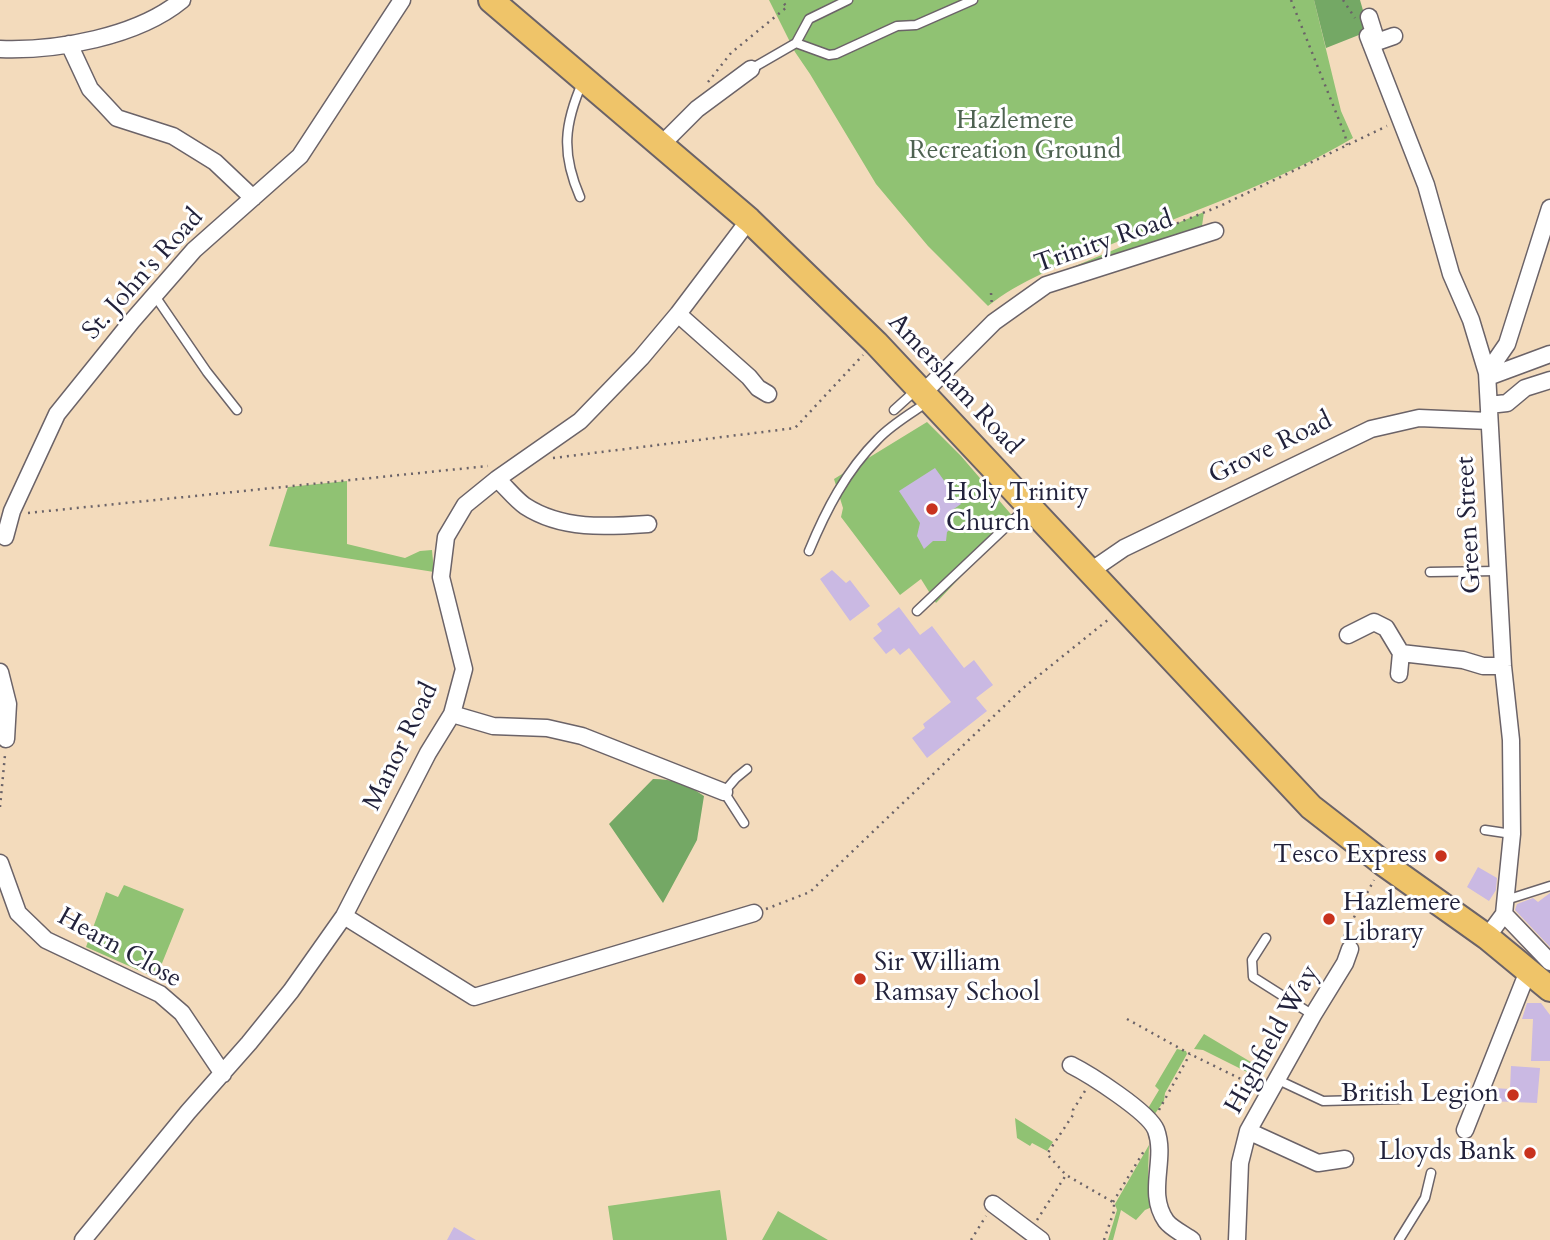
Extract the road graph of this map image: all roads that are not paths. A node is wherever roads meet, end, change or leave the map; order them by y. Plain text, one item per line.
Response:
1 (182, 0) edge
2 (402, 0) edge
3 (491, 0) edge
4 (848, 0) edge
5 (973, 0) edge
6 (1370, 17) dead end
7 (1394, 36) dead end
8 (796, 43) junction
9 (69, 44) junction
10 (1371, 44) junction
11 (0, 49) edge
12 (751, 69) joint
13 (584, 78) junction
14 (662, 144) junction
15 (580, 197) dead end
16 (253, 198) junction
17 (1550, 208) edge
18 (749, 220) junction
19 (1215, 231) dead end
20 (155, 296) junction
21 (678, 314) junction
22 (1550, 354) edge
23 (1488, 375) junction
24 (1550, 380) edge
25 (768, 394) dead end
26 (923, 395) junction
27 (237, 410) dead end
28 (894, 410) dead end
29 (1489, 413) junction
30 (497, 479) junction
31 (1027, 507) junction
32 (648, 524) dead end
33 (5, 537) dead end
34 (809, 551) dead end
35 (1089, 572) junction
36 (1430, 572) dead end
37 (1497, 572) junction
38 (917, 611) dead end
39 (1348, 635) dead end
40 (1401, 653) junction
41 (1503, 666) junction
42 (0, 672) edge
43 (1399, 674) dead end
44 (452, 714) junction
45 (6, 738) road end
46 (747, 769) dead end
47 (724, 792) junction
48 (744, 823) dead end
49 (1485, 830) dead end
50 (1513, 834) junction
51 (0, 863) edge
52 (1550, 886) edge
53 (1505, 907) junction
54 (754, 913) road end
55 (344, 916) junction
56 (1487, 937) junction
57 (1266, 938) dead end
58 (1350, 948) road end
59 (1539, 966) edge
60 (1550, 989) edge
61 (1313, 1015) junction
62 (1070, 1065) dead end
63 (223, 1074) junction
64 (1272, 1086) junction
65 (1400, 1099) dead end
66 (1465, 1130) dead end
67 (1248, 1131) junction
68 (1345, 1158) dead end
69 (1431, 1173) dead end
70 (993, 1204) road end
71 (1036, 1235) edge
72 (83, 1240) edge
73 (1192, 1240) edge
74 (1237, 1240) edge
75 (1399, 1240) edge

1 - 9 street
2 - 16 street, St. John's Road
3 - 13 main road, Amersham Road
4 - 8 lane
5 - 8 lane
6 - 10 street, Green Street
7 - 10 street
8 - 12 lane
9 - 11 street
9 - 16 street
10 - 23 street, Green Street
12 - 14 street
13 - 14 main road, Amersham Road
13 - 15 lane
14 - 18 main road, Amersham Road
16 - 20 street, St. John's Road
17 - 23 street
18 - 21 street, Manor Road
18 - 26 main road, Amersham Road
19 - 26 street, Trinity Road
20 - 27 lane
20 - 33 street, St. John's Road
21 - 25 street
21 - 30 street, Manor Road
22 - 23 street
23 - 29 street, Green Street
24 - 29 street
26 - 28 lane
26 - 31 main road, Amersham Road
26 - 34 lane
29 - 35 street, Grove Road
29 - 37 street, Green Street
30 - 32 street
30 - 44 street, Manor Road
31 - 35 main road, Amersham Road
31 - 38 lane
35 - 56 main road, Amersham Road
36 - 37 lane
37 - 41 street, Green Street
39 - 40 street
40 - 41 street
40 - 43 street
41 - 50 street, Green Street
42 - 45 street
44 - 47 street
44 - 55 street, Manor Road
46 - 47 lane
47 - 48 lane
49 - 50 lane
50 - 53 street, Green Street
51 - 63 street, Hearn Close
52 - 53 lane
53 - 56 street
53 - 59 street
54 - 55 street
55 - 63 street, Manor Road
56 - 59 main road, Amersham Road
57 - 61 lane
58 - 61 street, Highfield Way
59 - 60 main road, Amersham Road
59 - 66 street
61 - 64 street, Highfield Way
62 - 73 street
63 - 72 street, Manor Road
64 - 65 lane
64 - 67 street, Highfield Way
67 - 68 street
67 - 74 street, Highfield Way
69 - 75 lane
70 - 71 street

